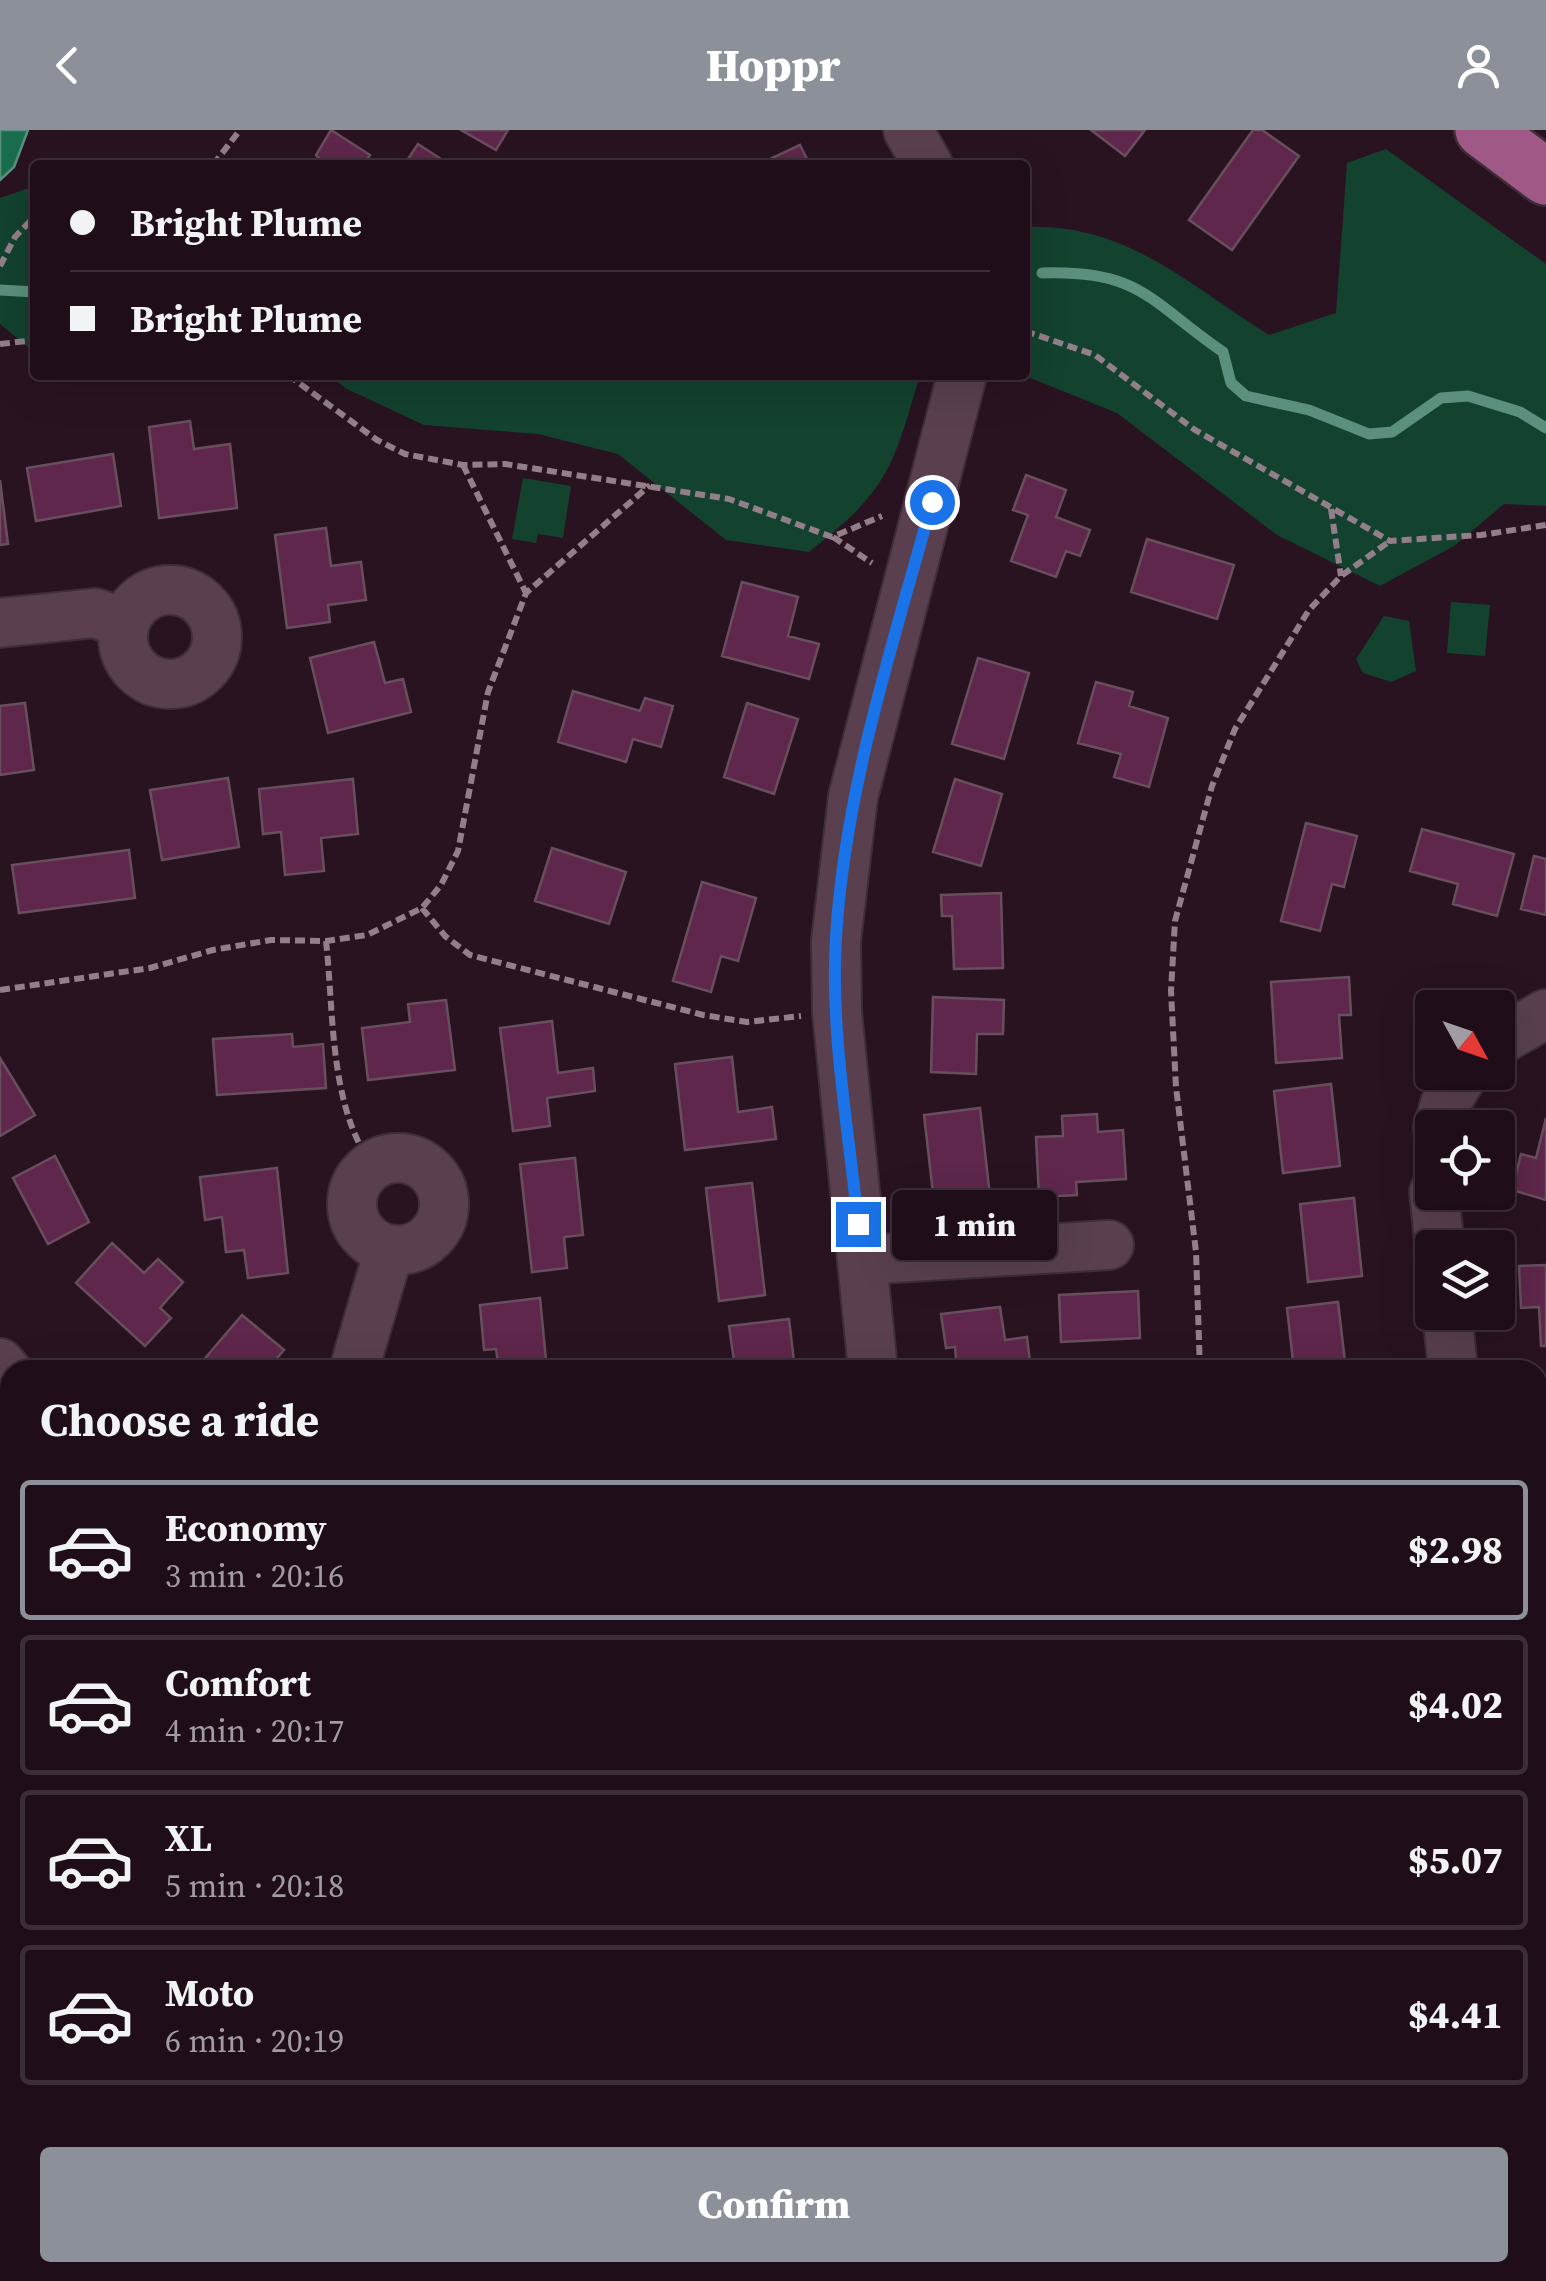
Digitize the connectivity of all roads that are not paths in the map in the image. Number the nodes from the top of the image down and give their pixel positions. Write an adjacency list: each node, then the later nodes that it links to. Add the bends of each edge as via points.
1 (908, 130): 3 (street)
2 (1483, 130): 4 (main road)
3 (925, 160)
4 (1546, 177)
5 (961, 380): 12 (street, via 852,796 836,941 837,1012)
6 (0, 624): 7 (street, via 95,613)
7 (125, 624)
8 (1546, 1014): 9 (street)
9 (1515, 1031)
10 (1109, 1244): 12 (street)
11 (388, 1250): 11 (street, via 405,1250 435,1232 443,1214 435,1176 399,1157 372,1165 358,1179 352,1215 370,1242); 14 (street)
12 (862, 1260): 15 (street)
13 (1449, 1330): 16 (street)
14 (357, 1360)
15 (872, 1360)
16 (1452, 1360)

